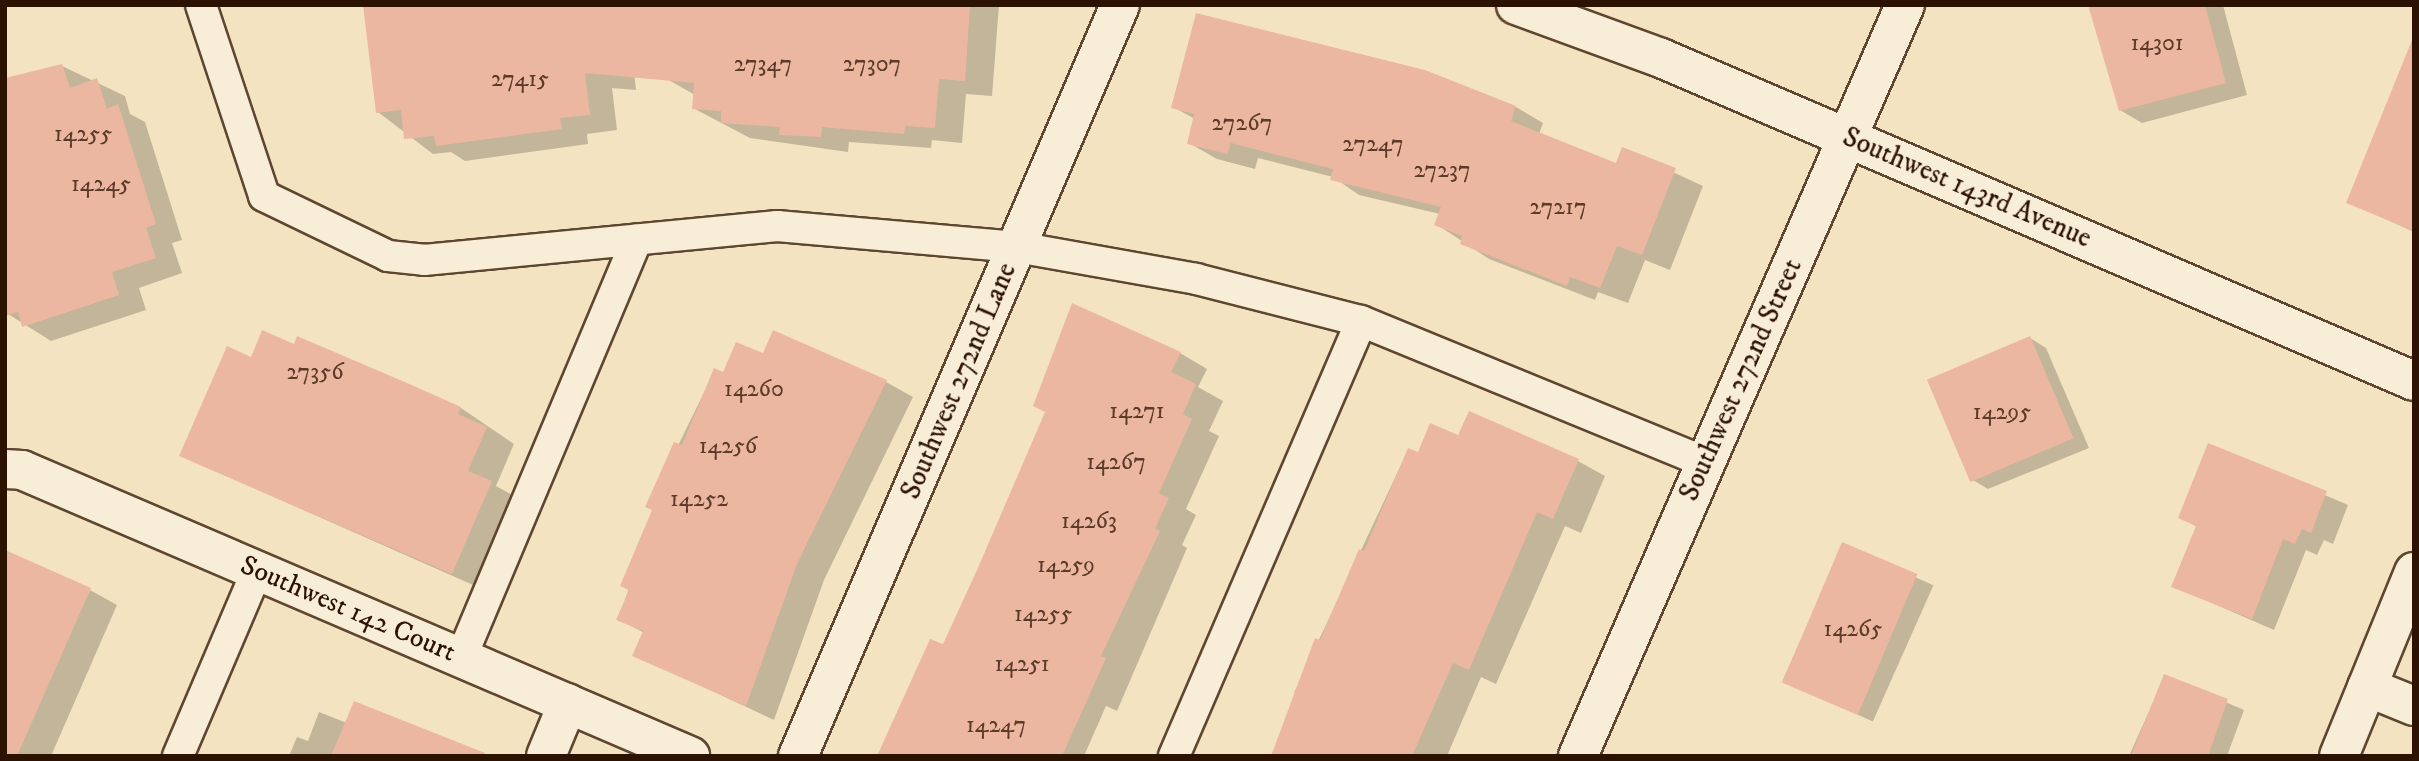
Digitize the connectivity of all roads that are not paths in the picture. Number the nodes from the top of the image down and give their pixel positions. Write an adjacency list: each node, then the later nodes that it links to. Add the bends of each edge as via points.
1 (201, 5): 6 (lane, via 264,196 388,256 424,260)
2 (1120, 5): 7 (street, Southwest 272nd Lane)
3 (1516, 5): 5 (street, Southwest 143rd Avenue)
4 (1905, 5): 5 (street, Southwest 272nd Street)
5 (1847, 136): 9 (street, Southwest 143rd Avenue); 10 (street, Southwest 272nd Street)
6 (636, 239): 7 (lane, via 777,226); 14 (lane)
7 (1017, 247): 8 (lane, via 1196,279); 21 (street, Southwest 272nd Lane)
8 (1361, 321): 10 (lane); 22 (lane)
9 (2414, 381)
10 (1705, 462): 23 (street, Southwest 272nd Street)
11 (5, 469): 12 (street, Southwest 142 Court, via 22,470)
12 (257, 570): 14 (street, Southwest 142 Court); 18 (lane)
13 (2414, 572): 15 (street)
14 (461, 658): 16 (street, Southwest 142 Court)
15 (2367, 687): 17 (street); 24 (street)
16 (568, 703): 19 (street); 20 (street, Southwest 142 Court)
17 (2414, 706)
18 (178, 756)
19 (546, 756)
20 (690, 756)
21 (798, 756)
22 (1174, 756)
23 (1578, 756)
24 (2339, 756)

